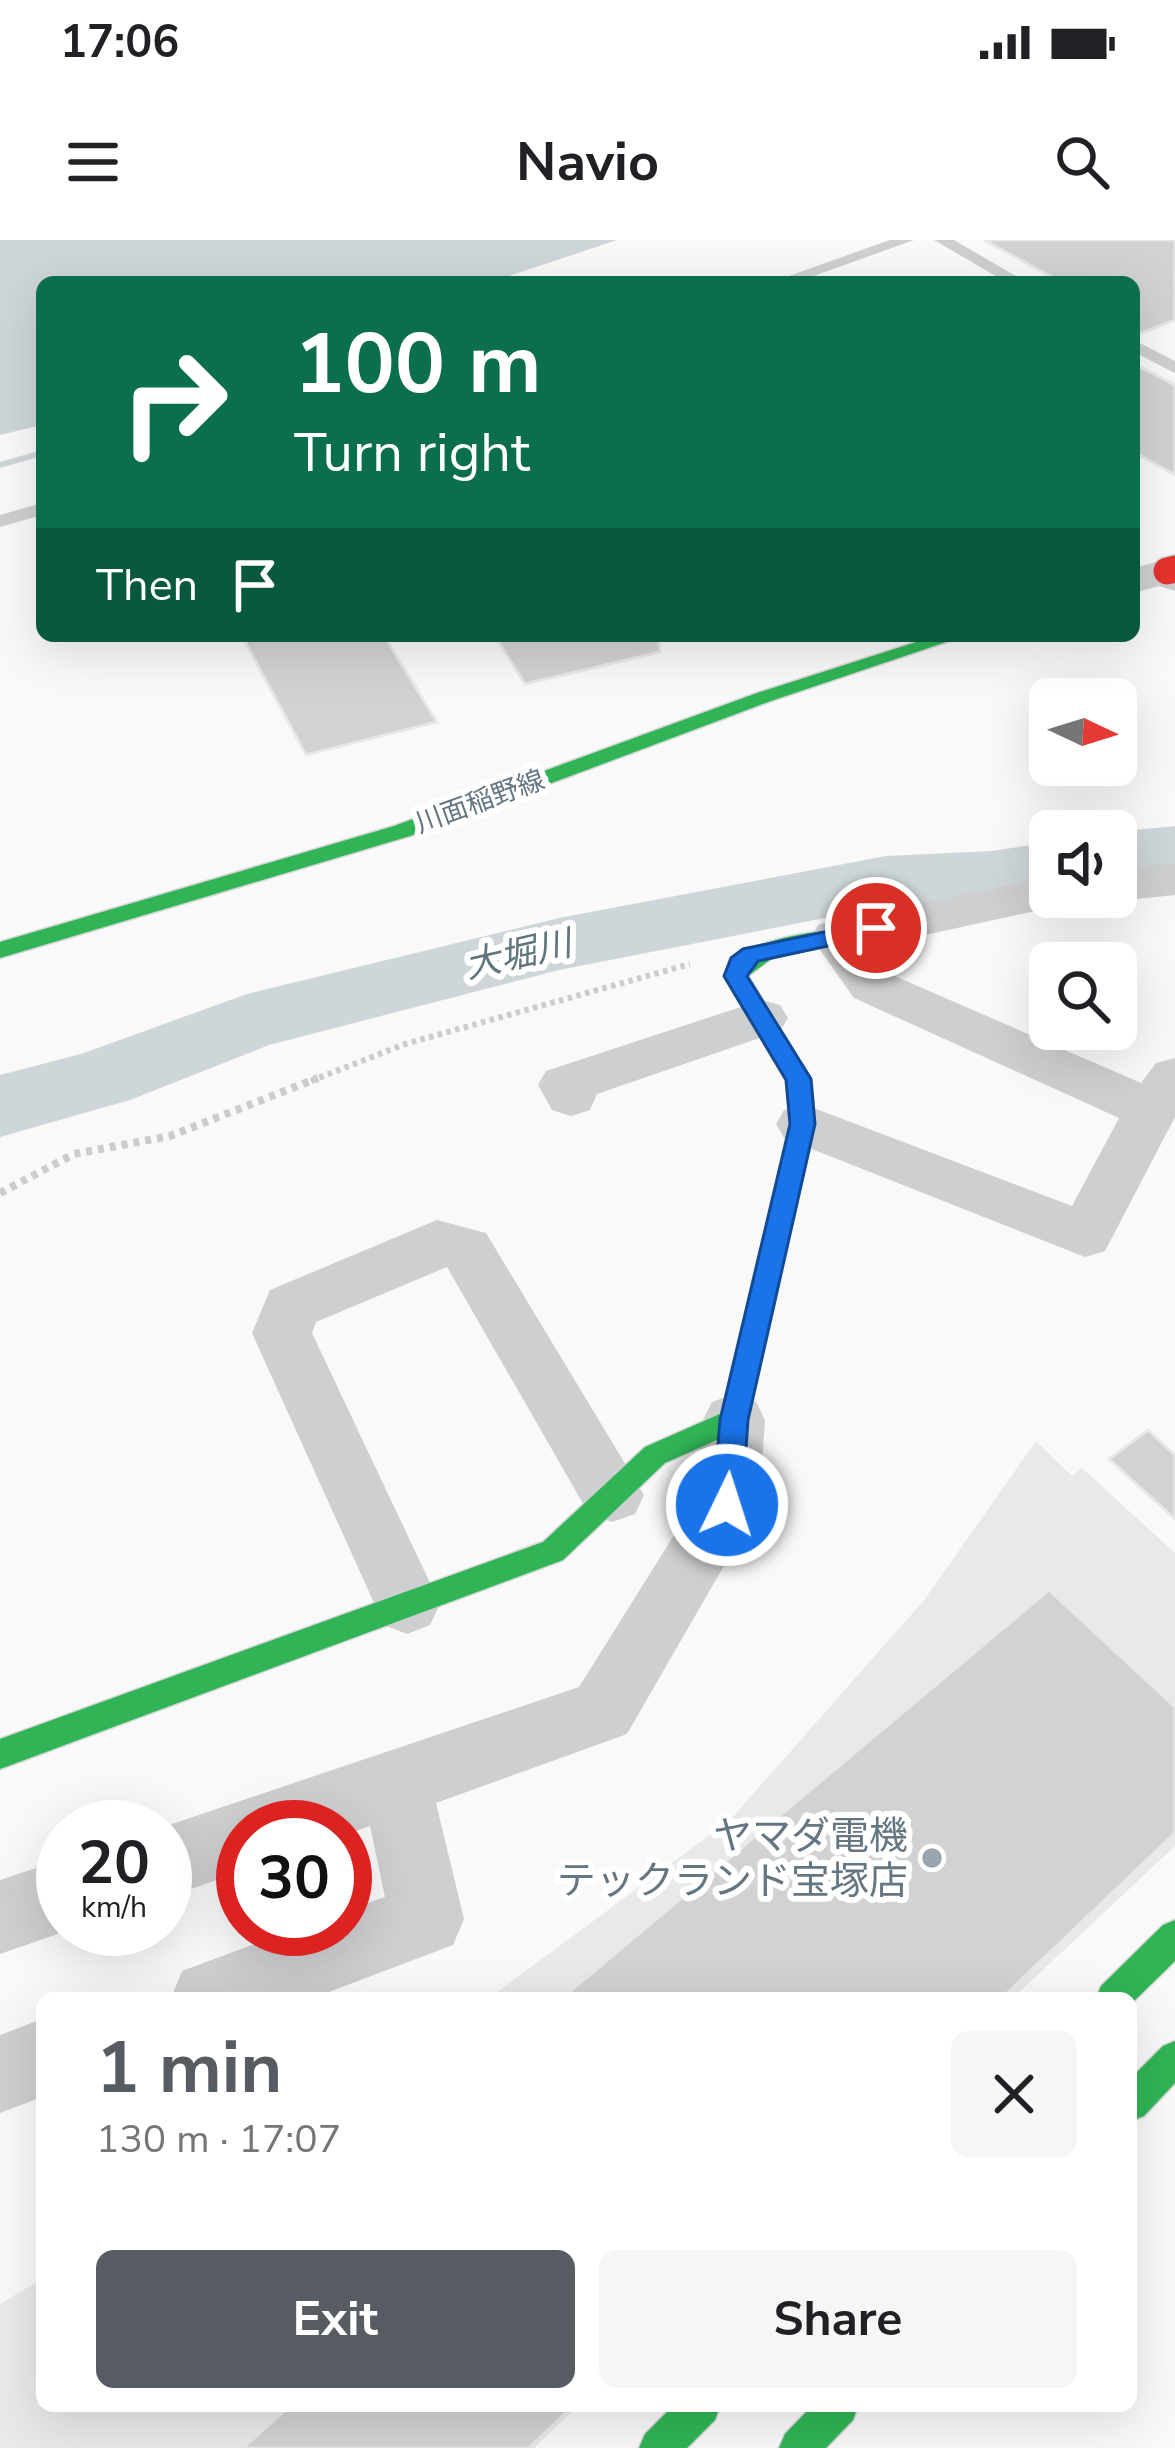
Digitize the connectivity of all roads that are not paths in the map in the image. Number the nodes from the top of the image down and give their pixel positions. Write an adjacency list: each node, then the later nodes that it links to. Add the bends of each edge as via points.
1 (906, 240): 3 (lane)
2 (942, 240): 4 (lane)
3 (798, 276)
4 (1007, 276)
5 (1140, 348): 6 (lane)
6 (1175, 368)
7 (36, 511): 8 (lane)
8 (0, 521)
9 (935, 642): 14 (street, 川面稲野線, via 402,831)
10 (1175, 879): 11 (street)
11 (1137, 884)
12 (1029, 897): 13 (street)
13 (836, 937): 15 (street, via 739,963 736,976); 17 (street, via 872,986)
14 (0, 950)
15 (762, 1018): 16 (street); 18 (street, via 799,1079)
16 (565, 1086)
17 (1163, 1093): 18 (street, via 1085,1235)
18 (802, 1124): 19 (street)
19 (734, 1420): 20 (street, via 656,1454); 23 (street, via 727,1505 603,1711)
20 (612, 1495): 21 (street, via 553,1551); 21 (street, via 466,1249 436,1242 291,1307 282,1333)
21 (407, 1604): 22 (street)
22 (0, 1754)
23 (396, 1784): 24 (street); 28 (street, via 427,1919)
24 (349, 1800)
25 (36, 1905): 26 (street)
26 (0, 1917)
27 (1175, 1937): 29 (street)
28 (225, 1992)
29 (1119, 1992)
30 (1175, 2058): 33 (street)
31 (36, 2060): 32 (street)
32 (0, 2074)
33 (1137, 2098)
34 (695, 2412): 36 (street)
35 (833, 2412): 37 (street)
36 (658, 2448)
37 (799, 2448)

